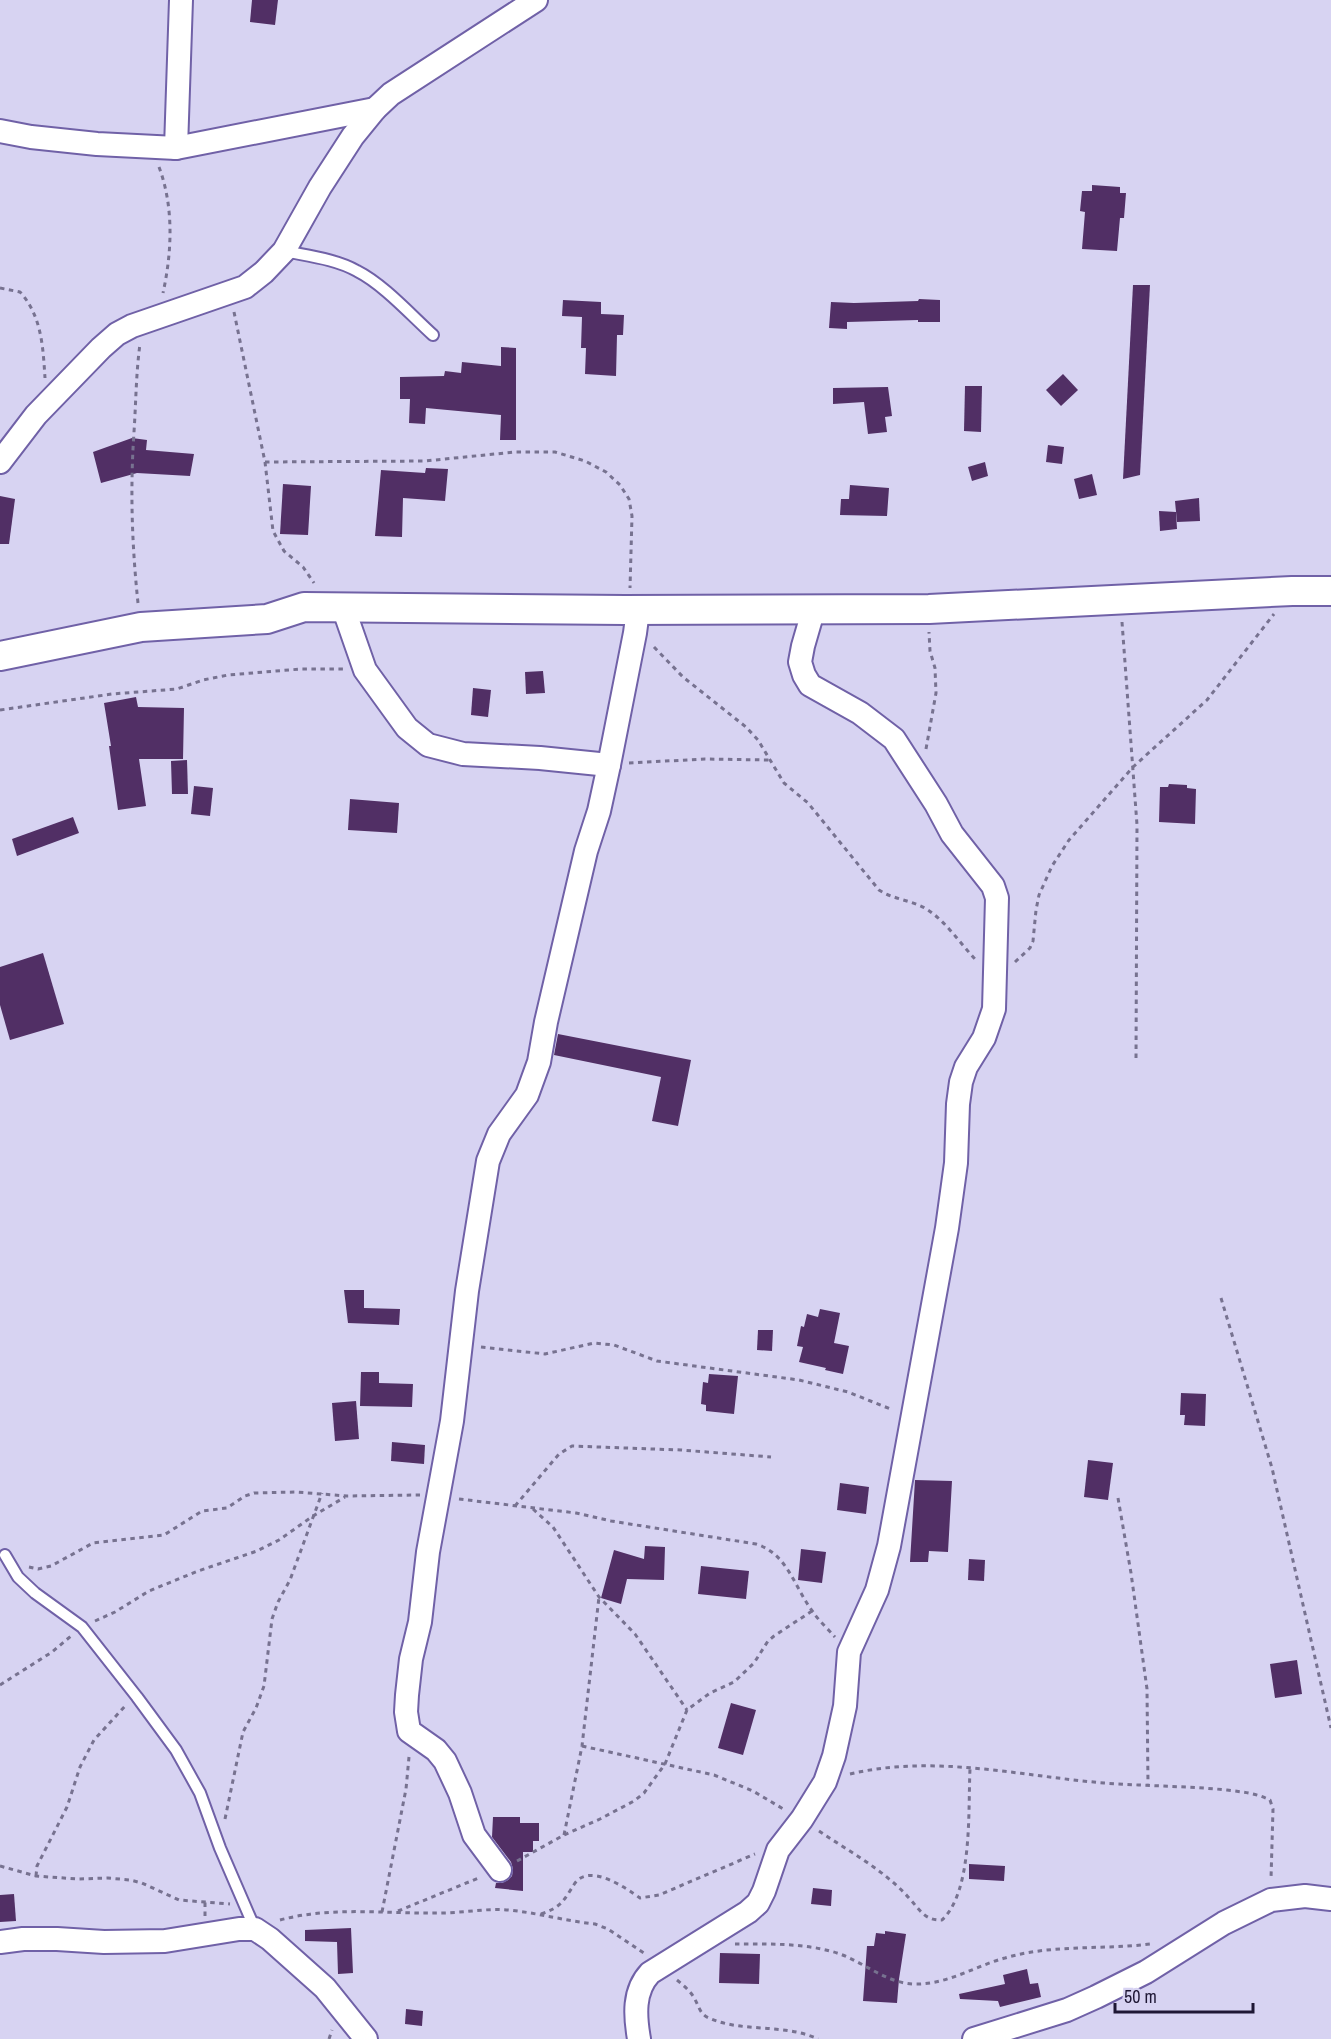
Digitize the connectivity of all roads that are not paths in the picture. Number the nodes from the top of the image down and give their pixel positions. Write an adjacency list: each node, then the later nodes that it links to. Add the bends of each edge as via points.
1 (181, 0): 5 (street)
2 (536, 0): 3 (street, via 391,94)
3 (375, 109): 5 (street); 6 (street, via 331,170)
4 (0, 131): 5 (street, via 53,140)
5 (176, 148)
6 (284, 251): 7 (lane, via 357,270); 8 (street, via 245,287 117,334 36,415)
7 (433, 335)
8 (0, 462)
9 (1331, 591): 11 (street, via 929,609)
10 (343, 607): 12 (street); 13 (street, via 304,608 267,619 141,627); 14 (street, via 365,670 407,728 428,745 463,754)
11 (814, 608): 12 (street); 21 (street, via 800,662 810,685 860,713 894,739 952,834 993,886 997,898 994,1009 961,1082 949,1217 885,1567 849,1652 845,1706 834,1756 825,1782 778,1850 758,1903 642,1981 636,2011)
12 (633, 618): 14 (street)
13 (0, 656)
14 (609, 765): 16 (street, via 539,1062 526,1095 499,1134 488,1161 452,1421 406,1695 409,1731 445,1761 474,1835)
15 (5, 1555): 18 (lane, via 18,1577 82,1627 176,1750 200,1793)
16 (500, 1870)
17 (1331, 1899): 22 (street, via 1305,1896 1271,1900 1096,1997)
18 (255, 1929): 19 (street, via 165,1941); 20 (street, via 325,1988)
19 (0, 1942)
20 (366, 2039)
21 (639, 2039)
22 (974, 2039)

